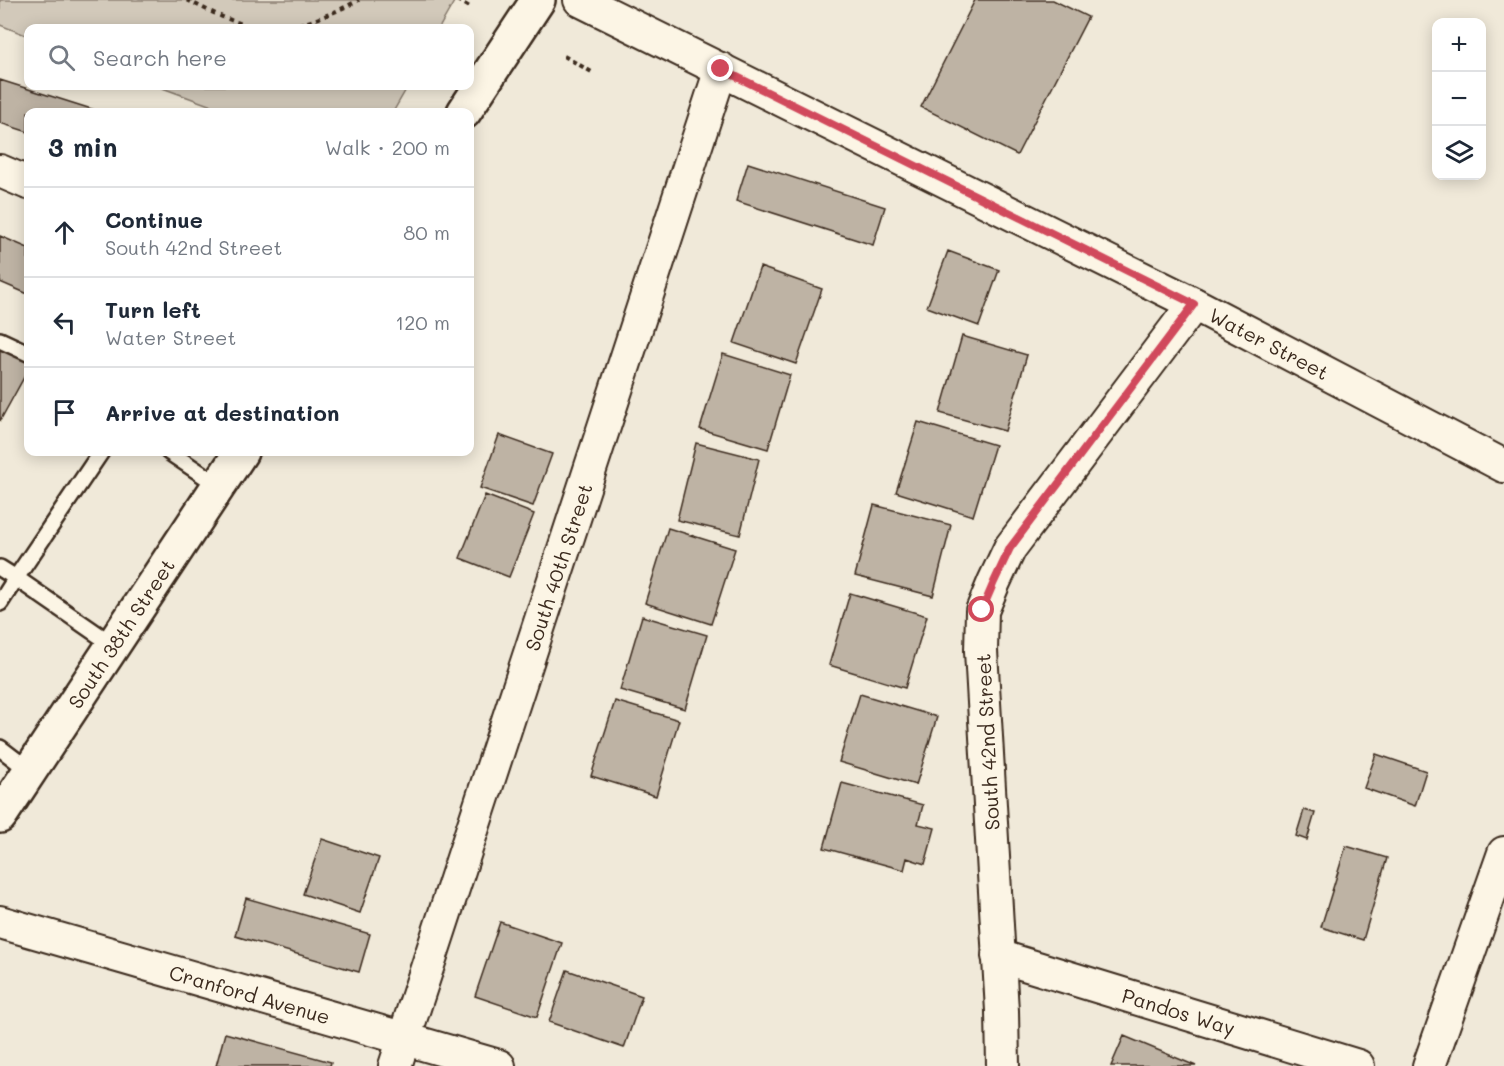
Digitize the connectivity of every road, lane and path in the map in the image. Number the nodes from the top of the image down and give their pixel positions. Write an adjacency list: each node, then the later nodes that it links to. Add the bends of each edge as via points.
1 (187, 0): 7 (path)
2 (359, 0): 8 (path)
3 (457, 0): 6 (path)
4 (538, 0): 12 (main road)
5 (580, 0): 10 (street, Water Street)
6 (470, 7)
7 (240, 24)
8 (305, 24)
9 (564, 56): 11 (path)
10 (721, 69): 15 (street, Water Street); 33 (street, South 40th Street)
11 (595, 74)
12 (467, 108)
13 (0, 171): 14 (street)
14 (24, 181)
15 (1194, 304): 21 (street, Water Street); 32 (street, South 42nd Street, via 1010,548 982,610)
16 (0, 340): 17 (lane)
17 (24, 351)
18 (98, 456): 24 (lane)
19 (175, 456): 22 (lane)
20 (238, 456): 22 (main road, South 38th Street)
21 (1504, 466)
22 (219, 485): 26 (main road, South 38th Street)
23 (0, 568): 24 (lane)
24 (16, 578): 25 (lane); 26 (lane)
25 (0, 603)
26 (112, 645): 28 (main road, South 38th Street)
27 (0, 748): 28 (lane)
28 (30, 771): 29 (main road, South 38th Street)
29 (0, 816)
30 (1504, 853): 37 (street)
31 (0, 922): 33 (street, Cranford Avenue)
32 (998, 957): 35 (street, South 42nd Street); 36 (street, Pandos Way)
33 (400, 1052): 34 (street, Cranford Avenue)
34 (499, 1066)
35 (1003, 1066)
36 (1358, 1066)
37 (1429, 1066)

